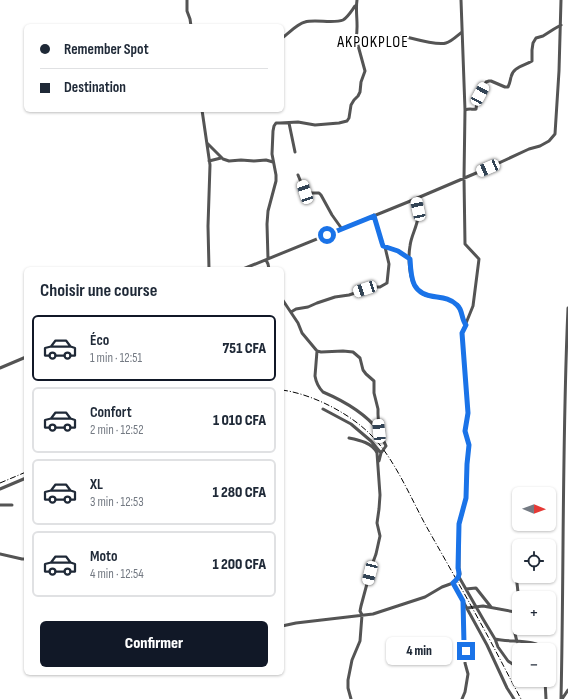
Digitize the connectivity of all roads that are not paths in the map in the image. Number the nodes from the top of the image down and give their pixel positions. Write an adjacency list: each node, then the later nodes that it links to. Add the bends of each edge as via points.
1 (187, 0): 6 (street)
2 (357, 0): 5 (street)
3 (462, 0): 8 (street)
4 (562, 0): 7 (street)
5 (356, 4): 10 (street, via 344,20 306,22); 13 (street, via 356,38 365,71 360,92 351,105 350,118 339,123 315,125)
6 (191, 24)
7 (561, 25): 11 (street, via 536,38 533,43 532,61 517,68 508,87 491,81 486,82 476,109); 22 (street, via 555,134 540,146)
8 (462, 32): 9 (street, via 448,43 439,44); 11 (street)
9 (402, 36)
10 (284, 37)
11 (465, 110): 22 (street)
12 (202, 112): 14 (street)
13 (289, 123): 15 (street); 16 (street, via 276,123 274,126)
14 (206, 142): 17 (street); 19 (street)
15 (295, 152)
16 (272, 154): 18 (street); 20 (street)
17 (221, 158): 18 (street, via 229,162); 19 (street)
18 (266, 160): 20 (street)
19 (209, 161): 29 (street)
20 (273, 162): 27 (street, via 276,181 268,211)
21 (298, 175): 25 (street, via 305,192 319,193)
22 (464, 178): 23 (street); 35 (street, via 464,244 480,259 473,306)
23 (416, 198): 24 (street); 28 (street, via 418,215 410,247)
24 (374, 216): 25 (street); 26 (street)
25 (342, 229): 27 (street)
26 (385, 247): 28 (street, via 392,248); 34 (street, via 389,264 387,283)
27 (267, 259): 30 (street); 31 (street)
28 (410, 259): 35 (street, via 410,275 415,288 426,296 452,301 461,310)
29 (209, 267)
30 (248, 267)
31 (269, 267)
32 (284, 302): 34 (street)
33 (568, 308): 71 (street, via 562,526)
34 (291, 312): 36 (street, via 302,333)
35 (466, 325): 50 (street, via 462,333 468,413 465,431 469,445 466,498 459,524)
36 (317, 351): 40 (street, via 315,376 323,392 354,408 369,419); 40 (street, via 353,352 360,358 363,370 374,381)
37 (24, 358): 38 (street)
38 (0, 368)
39 (323, 409): 42 (street, via 351,424)
40 (379, 431): 42 (street, via 386,446)
41 (349, 438): 43 (street, via 360,440 375,449)
42 (381, 453): 43 (street)
43 (378, 463): 58 (street, via 380,502 376,523 380,536 361,606)
44 (24, 479): 45 (street)
45 (0, 489)
46 (0, 505): 47 (street)
47 (12, 505)
48 (0, 554): 49 (street)
49 (24, 559)
50 (459, 577): 51 (street); 52 (street)
51 (453, 583): 53 (street); 58 (street, via 425,597 373,614)
52 (466, 589): 54 (street); 55 (street, via 476,588)
53 (463, 601): 56 (street); 68 (street, via 468,674)
54 (476, 606): 55 (street); 56 (street); 61 (street)
55 (492, 607): 57 (street)
56 (467, 608): 69 (street)
57 (512, 611)
58 (362, 615): 59 (street); 67 (street, via 360,641 352,660 348,680)
59 (284, 626)
60 (515, 635): 62 (street)
61 (495, 639): 62 (street); 64 (street, via 503,655)
62 (517, 642): 63 (street)
63 (531, 643)
64 (512, 664)
65 (545, 687): 70 (street)
66 (568, 690): 71 (street)
67 (351, 699)
68 (462, 699)
69 (514, 699)
70 (546, 699)
71 (561, 699)

